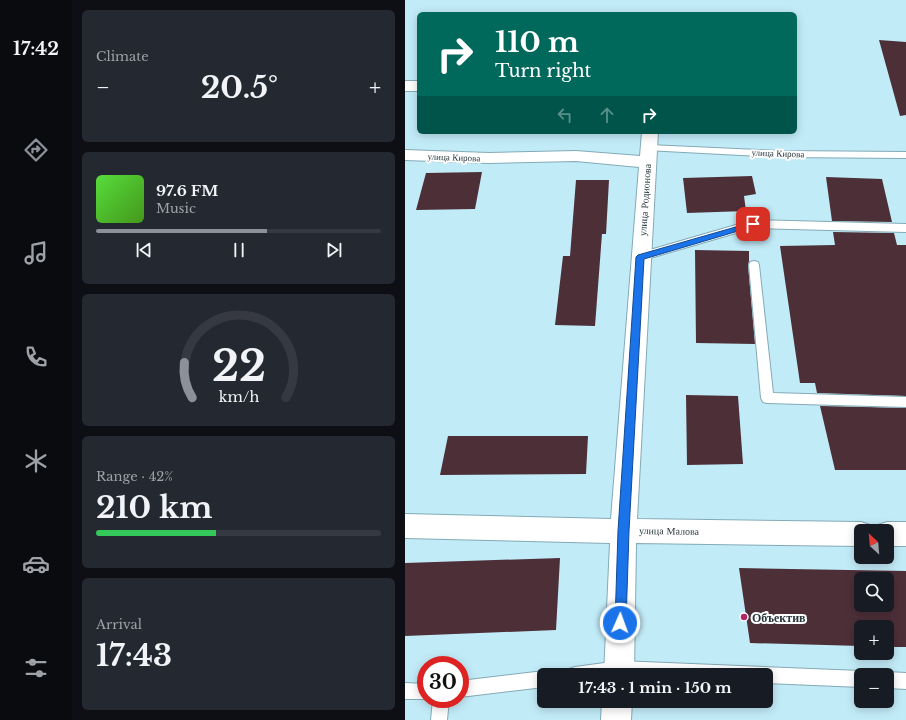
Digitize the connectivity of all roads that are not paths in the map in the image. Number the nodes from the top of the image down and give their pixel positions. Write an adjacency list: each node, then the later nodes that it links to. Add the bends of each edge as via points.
1 (405, 86): 2 (street)
2 (417, 86)
3 (649, 147): 4 (street, улица Кирова, via 575,156 489,158); 5 (lane, улица Кирова, via 780,154); 7 (street, улица Родионова)
4 (405, 155)
5 (906, 155)
6 (906, 228): 7 (lane, via 753,224)
7 (641, 257): 11 (street, улица Родионова)
8 (754, 265): 9 (lane, via 767,398)
9 (906, 402)
10 (405, 526): 11 (street, улица Малова)
11 (623, 531): 12 (street, улица Малова); 15 (street, улица Родионова)
12 (854, 534)
13 (894, 534): 14 (street)
14 (906, 534)
15 (619, 668)
16 (773, 675): 17 (lane)
17 (854, 679)
18 (537, 680): 21 (lane)
19 (894, 680): 20 (lane)
20 (906, 681)
21 (469, 688)
22 (405, 691): 23 (lane)
23 (417, 692)
24 (440, 708): 26 (lane)
25 (617, 708): 27 (street)
26 (439, 720)
27 (616, 720)

